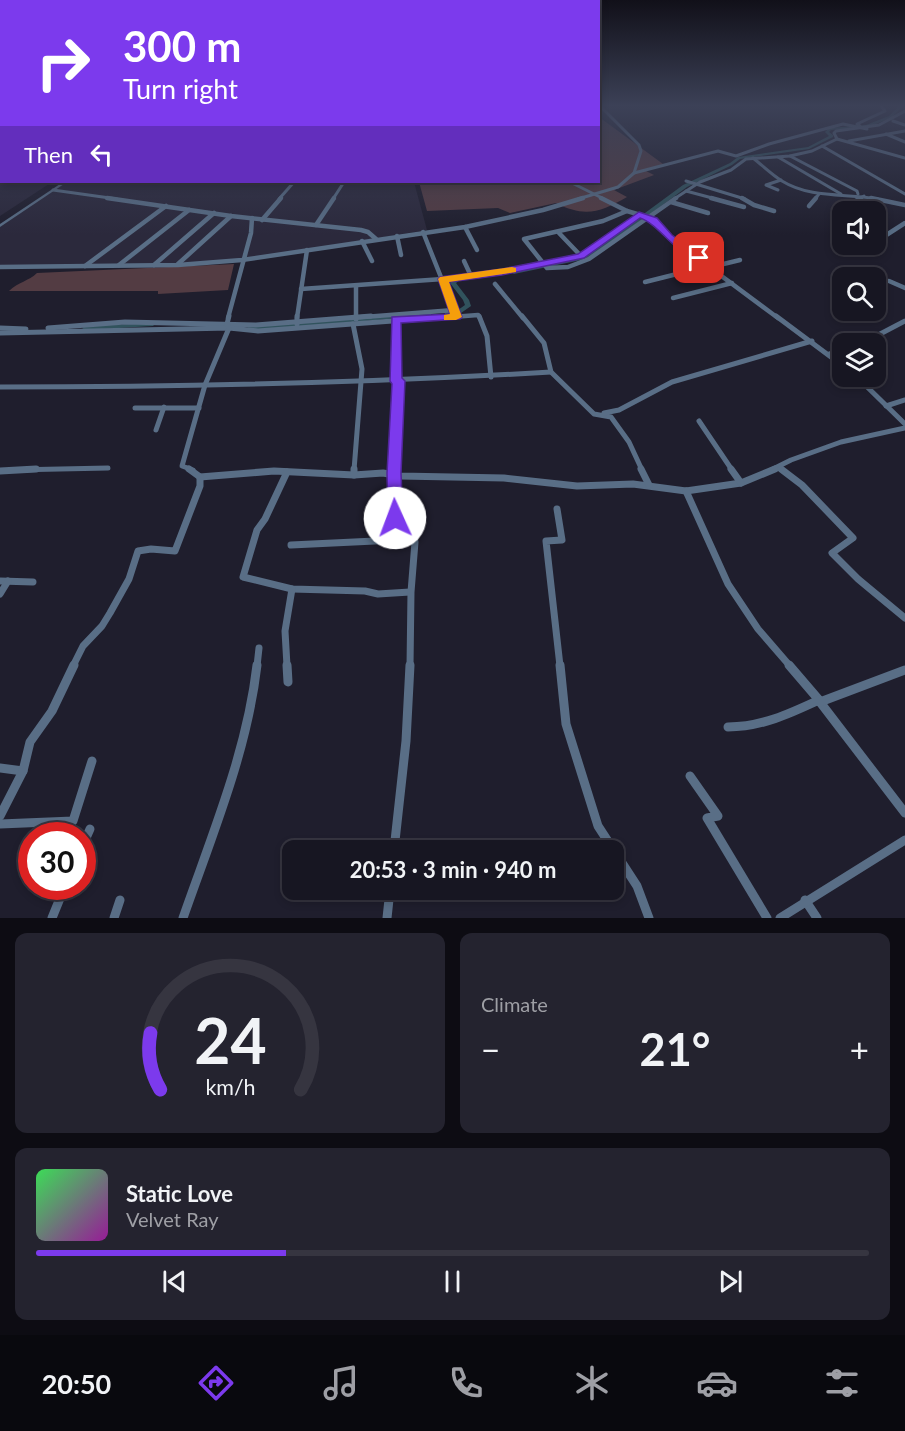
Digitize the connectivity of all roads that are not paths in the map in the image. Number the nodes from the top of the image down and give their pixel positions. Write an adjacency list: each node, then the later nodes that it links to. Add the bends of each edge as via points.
1 (640, 149): 12 (street)
2 (760, 149): 6 (street)
3 (816, 149): 7 (street)
4 (827, 149): 25 (street)
5 (874, 149): 10 (street)
6 (736, 156): 11 (street); 12 (street, via 718,151)
7 (790, 156): 8 (street); 27 (street)
8 (778, 157): 9 (street); 26 (street)
9 (753, 158): 11 (street); 13 (street)
10 (905, 158)
11 (746, 159): 19 (street, via 739,167)
12 (634, 173): 23 (street, via 618,187)
13 (781, 180): 21 (street, via 766,185); 24 (street)
14 (686, 181): 19 (street)
15 (64, 183): 20 (street)
16 (293, 183): 44 (street)
17 (343, 183): 47 (street)
18 (572, 183): 23 (street)
19 (694, 183): 22 (street); 37 (street)
20 (53, 190): 32 (street); 46 (street)
21 (778, 190)
22 (686, 191): 30 (street); 34 (street)
23 (594, 193): 36 (street); 48 (street, via 543,210)
24 (819, 194): 26 (street); 33 (street)
25 (905, 194)
26 (841, 195): 27 (street)
27 (858, 195): 28 (street)
28 (864, 196): 29 (street); 31 (street)
29 (855, 201)
30 (671, 202): 39 (street); 42 (street)
31 (905, 205)
32 (166, 206): 35 (street); 66 (street)
33 (809, 206)
34 (744, 207)
35 (189, 210): 38 (street); 67 (street)
36 (627, 211): 40 (street); 50 (street)
37 (774, 211)
38 (214, 213): 41 (street); 64 (street)
39 (708, 213)
40 (639, 215): 42 (street); 58 (street)
41 (231, 216): 43 (street); 65 (street)
42 (647, 217): 63 (street, via 589,259 568,267 547,268); 69 (street)
43 (252, 218): 44 (street); 59 (street)
44 (262, 220): 47 (street)
45 (905, 223): 51 (street)
46 (0, 224)
47 (316, 225): 53 (street, via 361,230)
48 (465, 227): 49 (street); 56 (street)
49 (423, 232): 52 (street); 71 (street)
50 (559, 233): 58 (street); 63 (street, via 524,239)
51 (886, 235)
52 (397, 236): 53 (street); 57 (street)
53 (376, 239): 54 (street)
54 (362, 241): 55 (street); 61 (street)
55 (307, 250): 59 (street); 78 (street)
56 (477, 250)
57 (401, 255)
58 (581, 256): 63 (street)
59 (242, 260): 65 (street); 87 (street)
60 (740, 260): 69 (street)
61 (372, 261)
62 (464, 261): 70 (street)
63 (542, 264): 70 (street)
64 (154, 265): 65 (street); 67 (street)
65 (178, 265)
66 (85, 266): 67 (street); 68 (street)
67 (119, 266)
68 (0, 267)
69 (710, 267): 73 (street); 74 (street)
70 (471, 276): 71 (street)
71 (443, 279): 76 (street); 80 (street)
72 (889, 281): 77 (street)
73 (645, 282)
74 (732, 283): 79 (street); 93 (street)
75 (495, 284): 97 (street, via 544,343)
76 (356, 287): 78 (street); 84 (street)
77 (905, 288)
78 (301, 289): 83 (street)
79 (673, 298)
80 (454, 310): 81 (street); 84 (street)
81 (456, 317): 82 (street); 98 (street, via 481,318)
82 (396, 320): 84 (street); 99 (street)
83 (296, 321): 84 (street); 87 (street); 90 (street)
84 (355, 321): 90 (street); 100 (street)
85 (905, 321): 86 (street)
86 (899, 324): 88 (street); 92 (street)
87 (228, 326): 89 (street, via 125,322 22,330); 90 (street, via 258,331); 91 (street); 101 (street)
88 (905, 327)
89 (0, 328)
90 (298, 328)
91 (0, 333)
92 (882, 333)
93 (812, 341): 95 (street); 109 (street, via 672,382 619,410)
94 (832, 353): 95 (street)
95 (829, 354): 96 (street)
96 (832, 357)
97 (551, 372): 98 (street); 109 (street, via 594,414)
98 (491, 377): 99 (street)
99 (397, 381): 100 (street); 117 (street)
100 (362, 382): 101 (street); 118 (street)
101 (205, 385): 102 (street); 108 (street)
102 (0, 387)
103 (867, 387): 105 (street)
104 (905, 400): 105 (street)
105 (886, 406): 111 (street)
106 (164, 407): 107 (street); 108 (street); 112 (street)
107 (135, 408)
108 (199, 408): 119 (street, via 182,466)
109 (601, 414): 121 (street, via 610,417 629,442)
110 (699, 421): 120 (street)
111 (905, 426): 113 (street, via 841,442)
112 (156, 430)
113 (779, 467): 120 (street); 131 (street, via 853,538 832,553)
114 (108, 468): 115 (street)
115 (0, 471)
116 (288, 472): 118 (street); 119 (street); 128 (street, via 257,530 243,577)
117 (394, 473): 118 (street); 121 (street, via 577,486); 124 (street)
118 (354, 475)
119 (200, 477): 139 (street, via 175,551 138,551 129,579 110,614 83,646 52,711 30,742)
120 (741, 483): 122 (street)
121 (650, 485): 122 (street)
122 (686, 491): 135 (street, via 728,584 758,629)
123 (557, 509): 154 (street, via 562,540 546,541 566,724 598,826 637,886)
124 (396, 540): 125 (street); 129 (street, via 415,542)
125 (291, 546)
126 (4, 581): 127 (street); 130 (street)
127 (33, 582)
128 (292, 589): 129 (street); 134 (street, via 285,631)
129 (410, 592): 144 (street, via 410,677)
130 (0, 594)
131 (905, 618)
132 (259, 648): 152 (street, via 253,702 236,769)
133 (905, 670): 135 (street)
134 (288, 682)
135 (819, 701): 136 (street, via 745,728); 141 (street)
136 (728, 727)
137 (92, 761): 143 (street, via 73,821)
138 (0, 768): 139 (street)
139 (22, 771): 142 (street)
140 (690, 776): 155 (street, via 718,816 707,818)
141 (905, 813)
142 (0, 816)
143 (0, 824)
144 (395, 840)
145 (905, 840): 149 (street)
146 (59, 900): 150 (street)
147 (120, 900): 151 (street)
148 (389, 900): 153 (street)
149 (805, 900): 156 (street); 157 (street)
150 (52, 918)
151 (114, 918)
152 (183, 918)
153 (387, 918)
154 (649, 918)
155 (767, 918)
156 (780, 918)
157 (817, 918)

